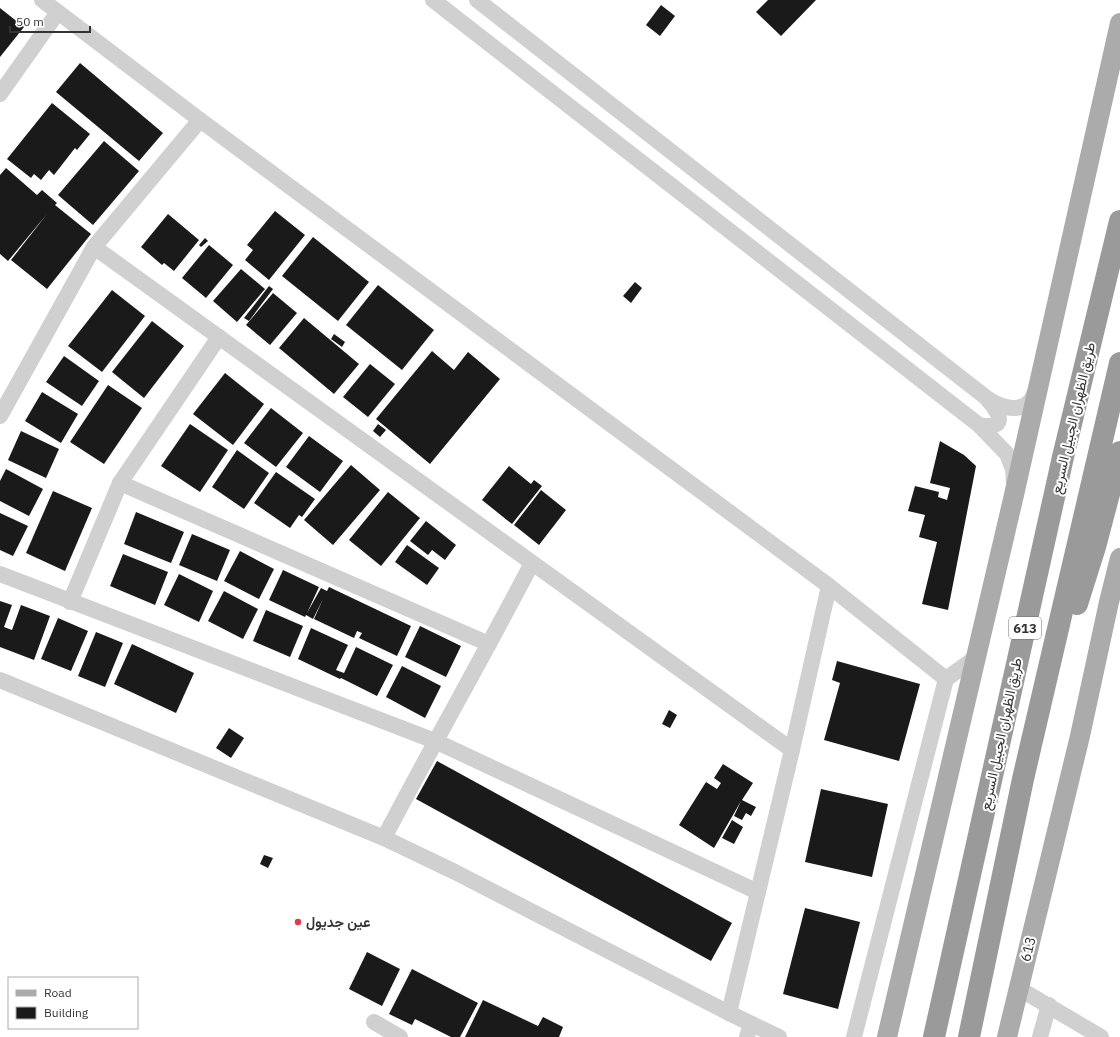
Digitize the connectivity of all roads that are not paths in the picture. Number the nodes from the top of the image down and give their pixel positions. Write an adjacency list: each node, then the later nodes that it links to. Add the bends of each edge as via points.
1 (42, 0): 4 (street)
2 (433, 0): 15 (street)
3 (477, 0): 13 (street)
4 (58, 12): 6 (street); 7 (street)
5 (1120, 23): 12 (main road)
6 (0, 94)
7 (200, 120): 9 (street); 22 (street)
8 (1120, 221): 43 (highway, طريق الظهران الجبيل السريع / 613, via 1063,457)
9 (94, 247): 10 (street); 14 (street)
10 (219, 337): 17 (street); 20 (street)
11 (1120, 364): 31 (highway, 613)
12 (1039, 385): 13 (street, via 1031,399 1017,408 998,406); 18 (main road)
13 (988, 399): 15 (street, via 996,409 999,420 990,426)
14 (0, 416)
15 (979, 425): 18 (street, via 1007,454 1013,469)
16 (1120, 452): 31 (highway, via 1095,547)
17 (120, 483): 24 (street); 25 (street)
18 (1014, 495): 26 (main road)
19 (1120, 558): 23 (main road, 613)
20 (532, 563): 25 (street); 30 (street)
21 (0, 574): 24 (street)
22 (829, 586): 27 (street); 30 (street)
23 (1114, 595): 34 (main road, 613)
24 (70, 602): 29 (street)
25 (489, 644): 29 (street)
26 (975, 658): 27 (street); 42 (main road)
27 (946, 679): 41 (street)
28 (0, 680): 32 (street)
29 (435, 740): 32 (street); 33 (street)
30 (792, 750): 33 (street)
31 (1023, 778): 44 (highway, 613)
32 (384, 838): 36 (street)
33 (758, 892): 36 (street)
34 (1018, 988): 35 (street); 45 (main road, 613)
35 (1049, 1005): 46 (street); 47 (street)
36 (729, 1013): 38 (street)
37 (374, 1022): 39 (street)
38 (749, 1030): 40 (street)
39 (400, 1037)
40 (779, 1037)
41 (854, 1037)
42 (887, 1037)
43 (934, 1037)
44 (969, 1037)
45 (1007, 1037)
46 (1040, 1037)
47 (1101, 1037)

